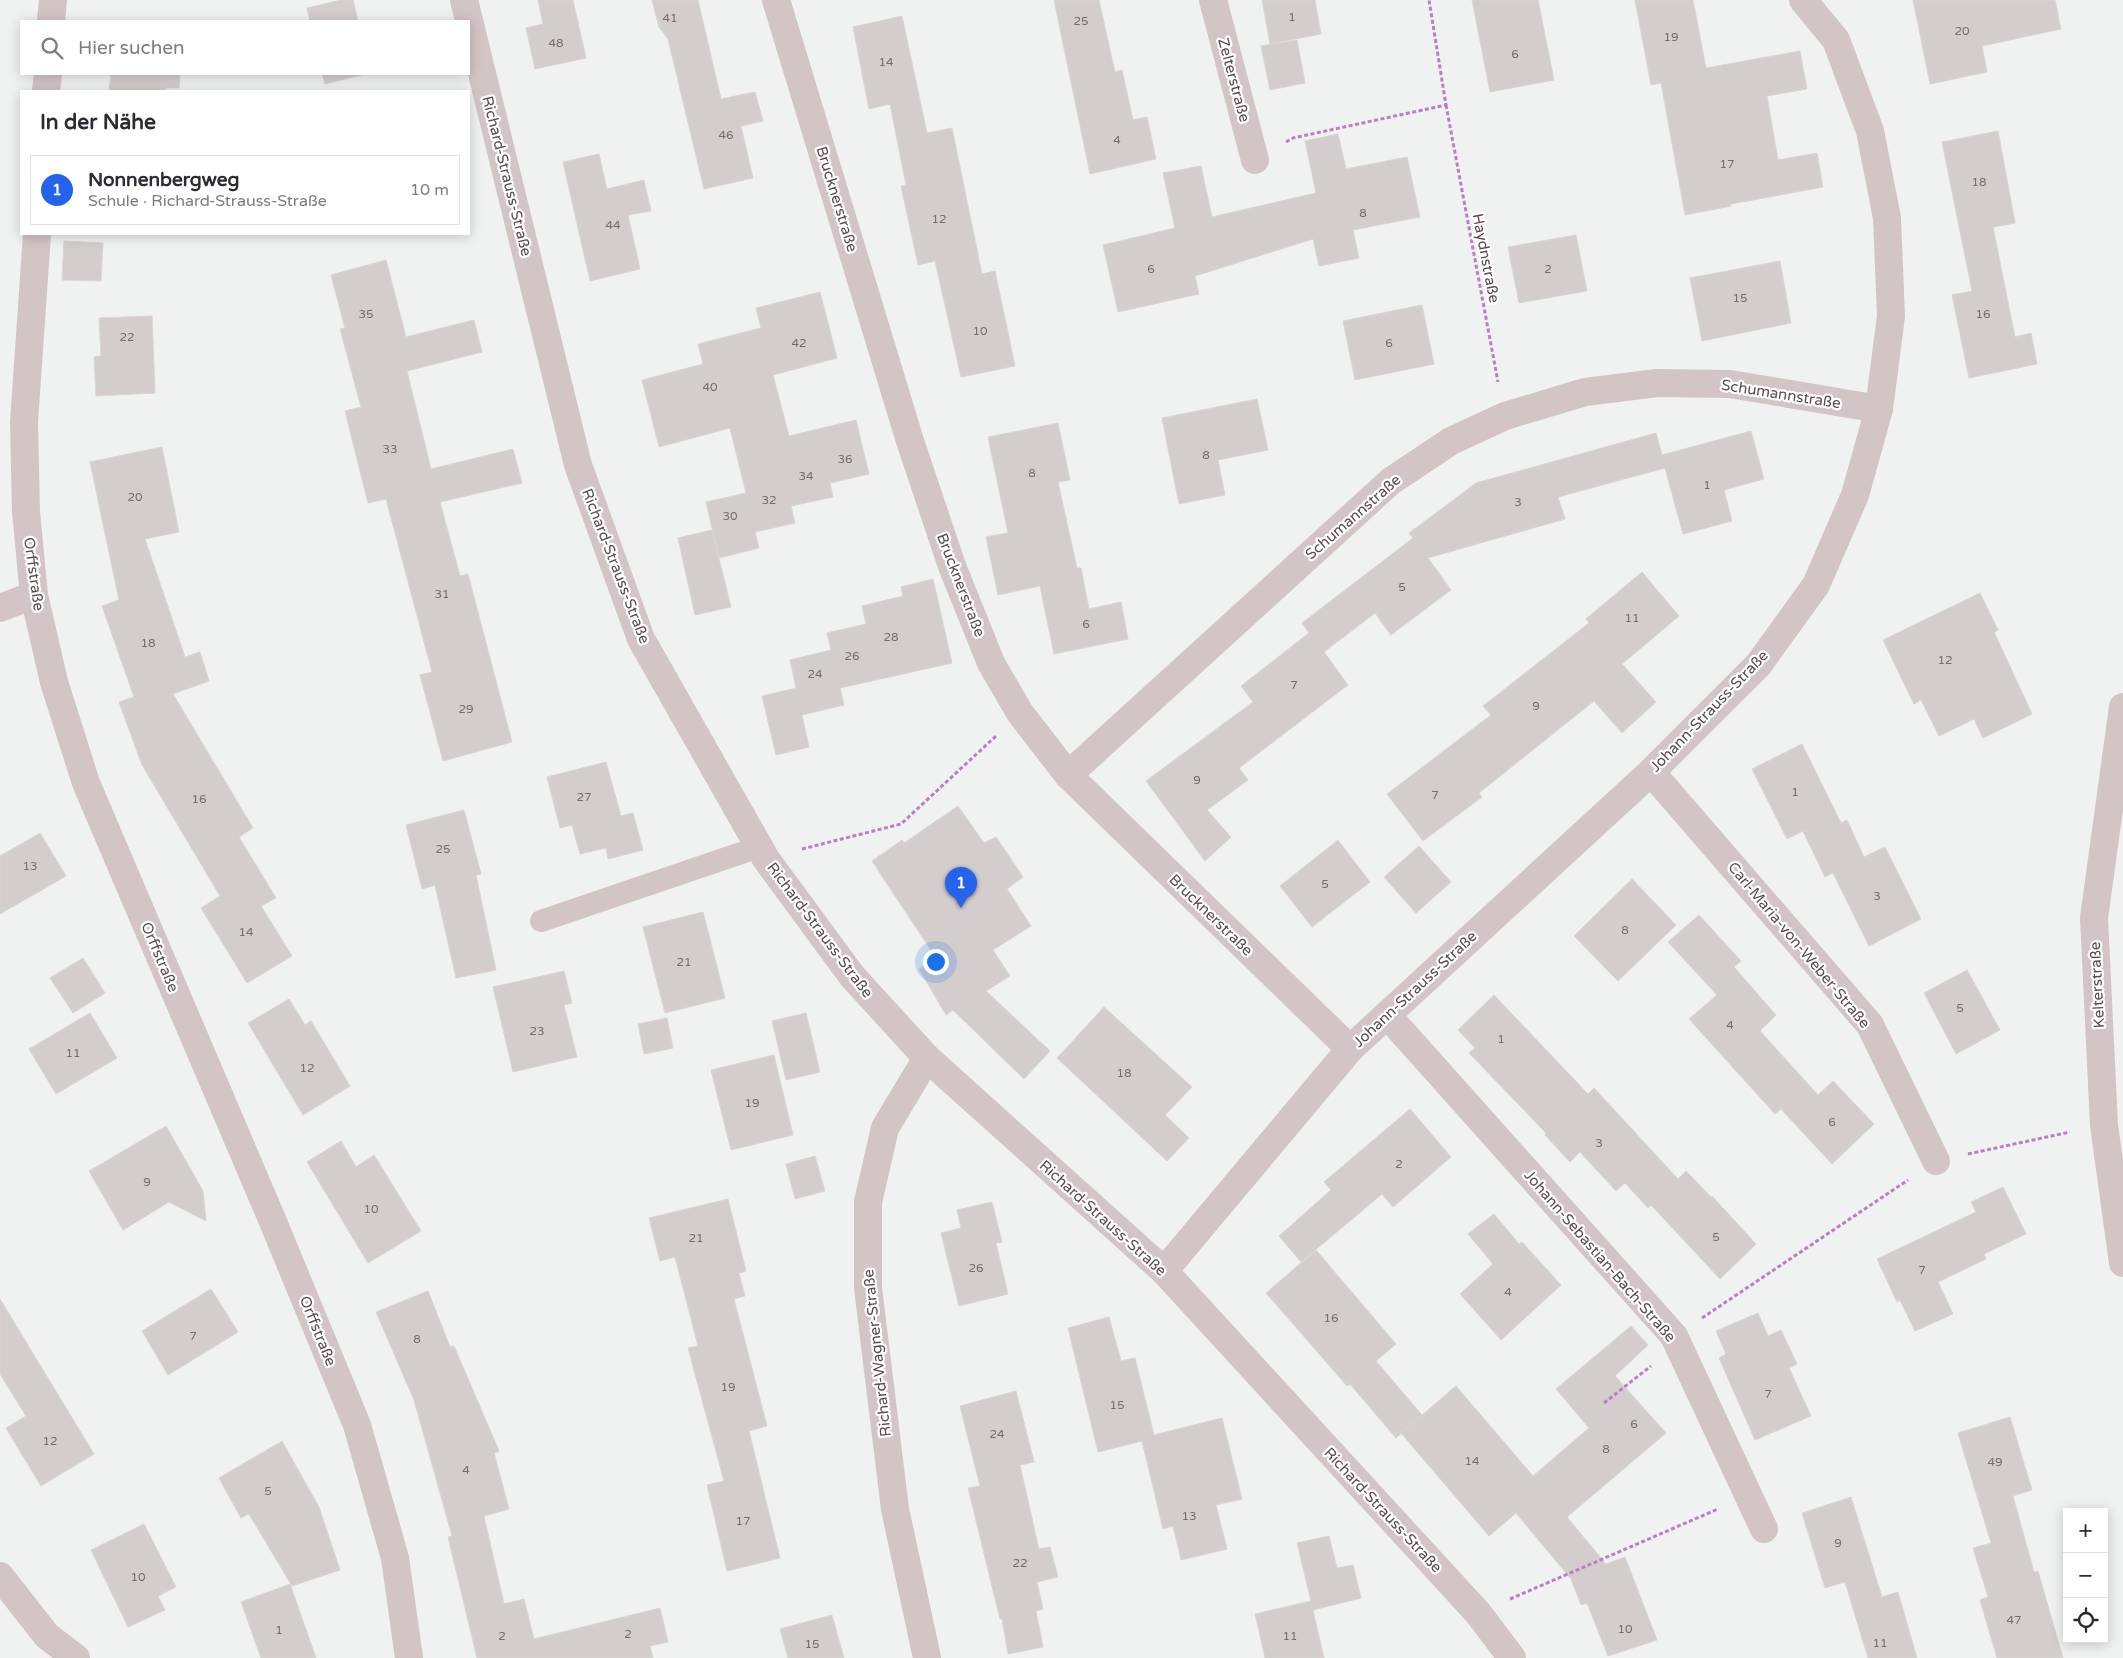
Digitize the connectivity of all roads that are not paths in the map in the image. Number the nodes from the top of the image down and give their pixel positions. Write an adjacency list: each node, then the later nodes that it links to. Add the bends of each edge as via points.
1 (52, 0): 6 (street)
2 (464, 0): 7 (street, Richard-Strauss-Straße)
3 (776, 0): 18 (street, Brucknerstraße, via 910,441 952,566 991,663 1020,713)
4 (1213, 0): 11 (street, Zelterstraße)
5 (1803, 0): 13 (street, Johann-Strauss-Straße, via 1836,40 1870,130 1887,218 1891,316)
6 (51, 20)
7 (469, 20)
8 (470, 24): 19 (street, Richard-Strauss-Straße, via 578,465 641,640)
9 (48, 75): 10 (street)
10 (46, 90)
11 (1256, 160)
12 (37, 235): 14 (street, Orffstraße, via 24,422 26,512)
13 (1879, 409): 17 (street, Johann-Strauss-Straße, via 1855,495 1816,585 1759,664); 18 (street, Schumannstraße, via 1730,384 1656,382 1586,392 1505,416 1451,441 1391,481)
14 (34, 595): 15 (street); 30 (street, Orffstraße, via 54,682 86,783 357,1425 395,1558)
15 (0, 608)
16 (2123, 707): 25 (street, Kelterstraße, via 2094,918 2104,1125)
17 (1651, 772): 21 (street, Johann-Strauss-Straße); 24 (street, Carl-Maria-von-Weber-Straße, via 1870,1025)
18 (1068, 775): 22 (street, Brucknerstraße)
19 (762, 853): 20 (lane); 23 (street, Richard-Strauss-Straße, via 852,976)
20 (542, 921)
21 (1387, 1015): 22 (street, Johann-Strauss-Straße); 27 (street, Johann-Sebastian-Bach-Straße, via 1676,1341)
22 (1350, 1049): 26 (street, Johann-Strauss-Straße)
23 (927, 1058): 26 (street, Richard-Strauss-Straße); 31 (street, Richard-Wagner-Straße, via 885,1128 868,1202 868,1288 895,1510)
24 (1936, 1161)
25 (2123, 1263)
26 (1164, 1271): 32 (street, Richard-Strauss-Straße, via 1478,1613)
27 (1764, 1529)
28 (0, 1576): 29 (street, via 47,1636)
29 (76, 1658)
30 (410, 1658)
31 (928, 1658)
32 (1512, 1658)

